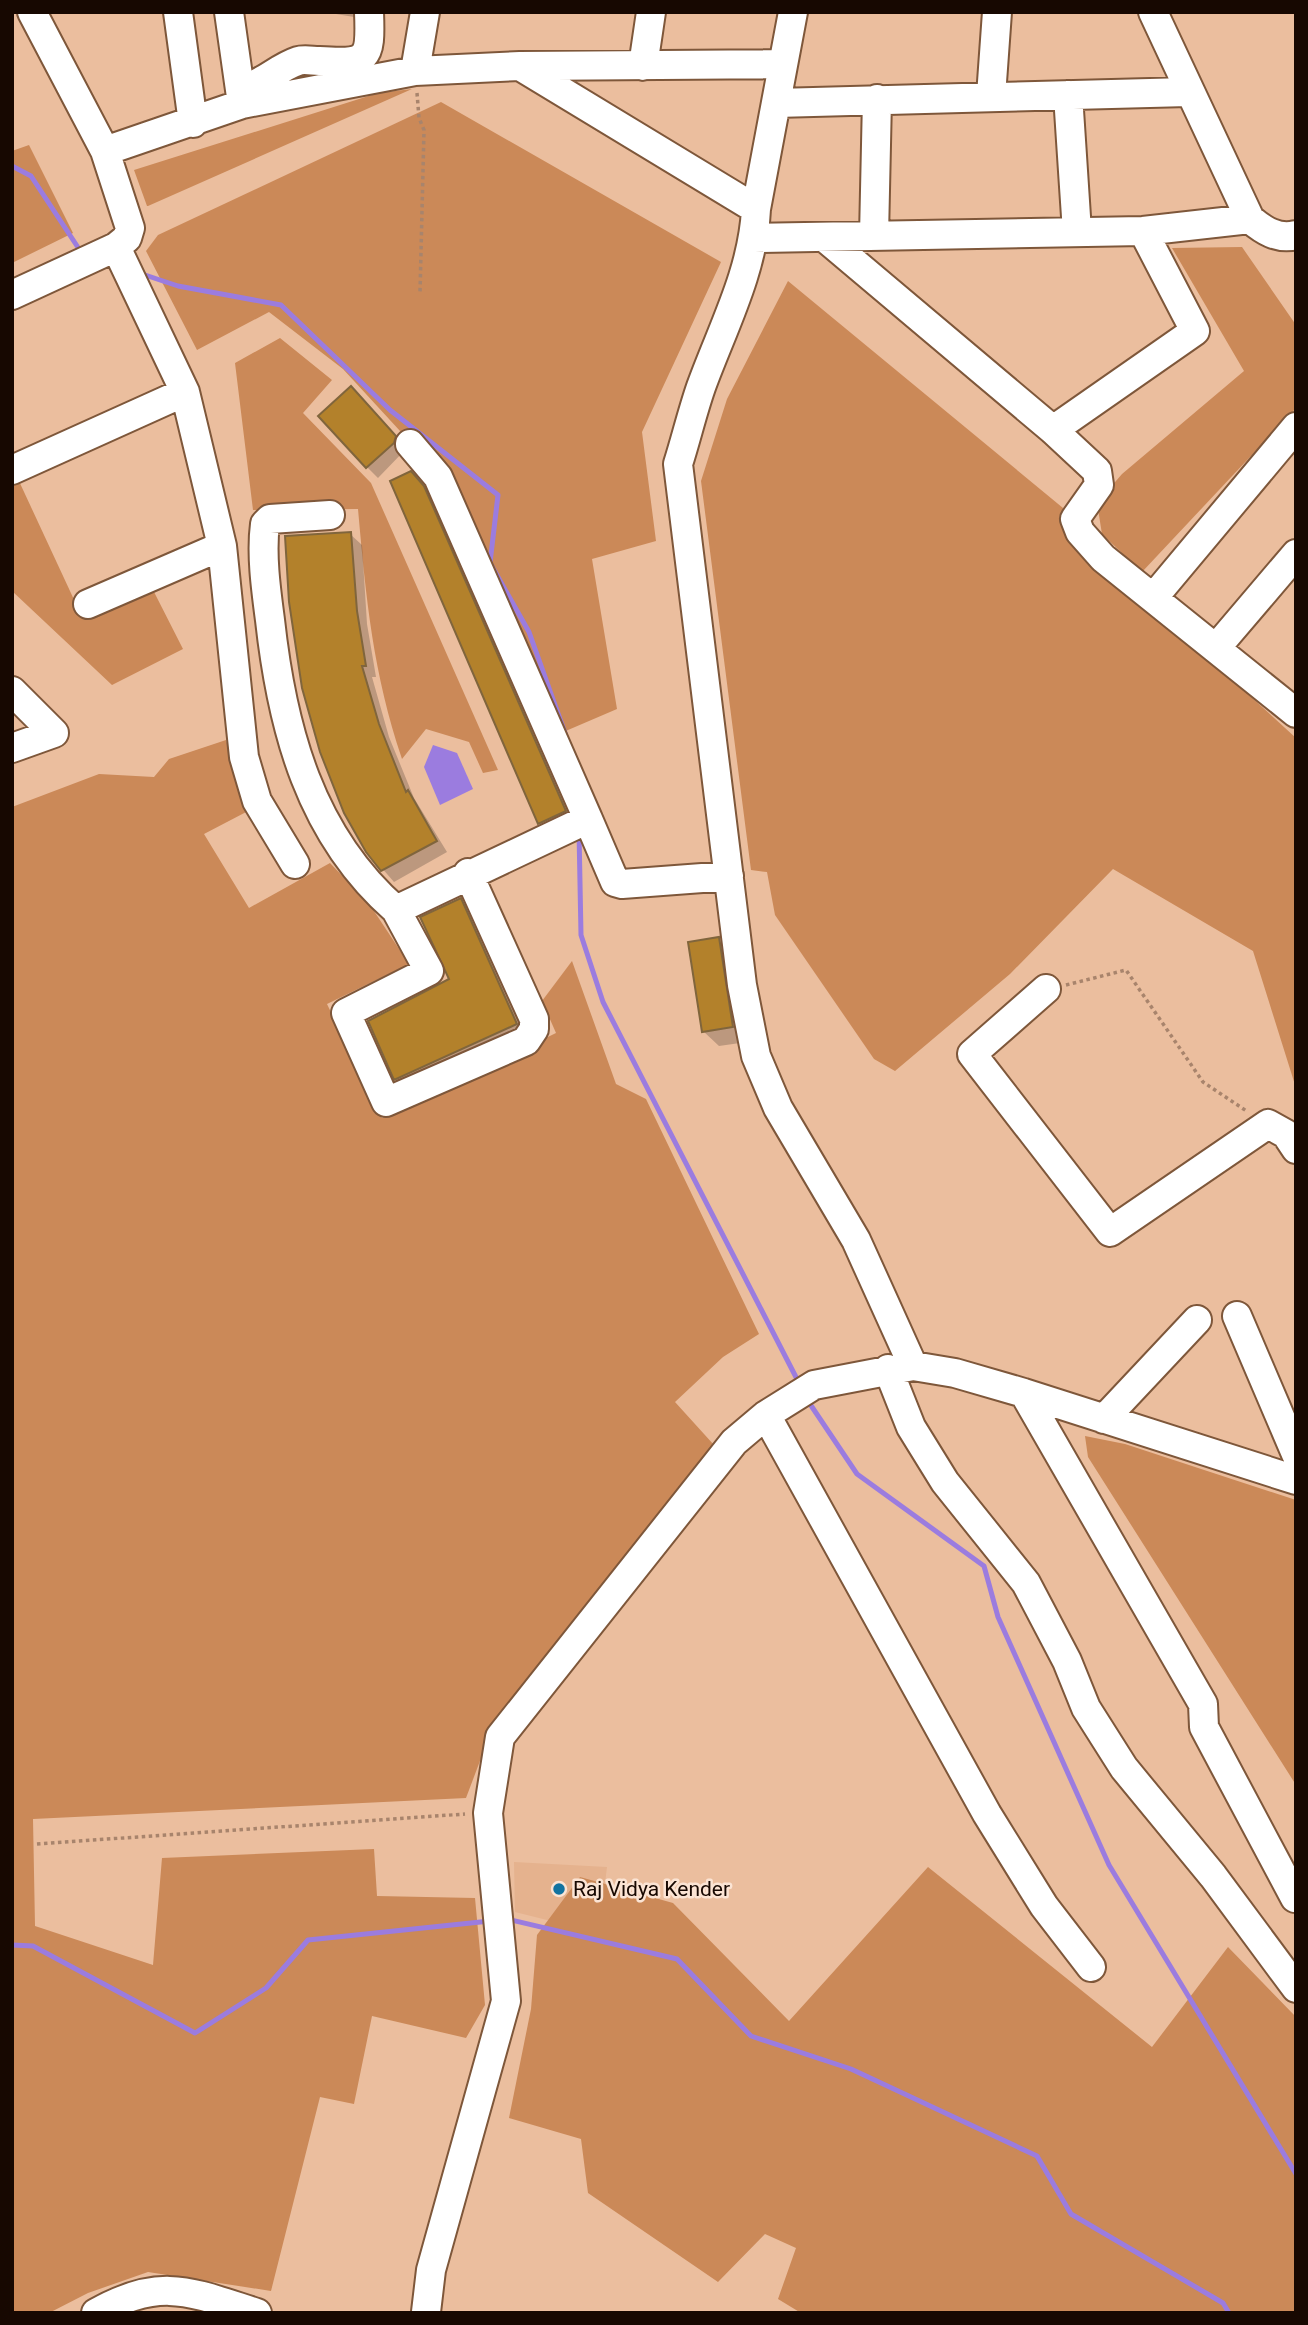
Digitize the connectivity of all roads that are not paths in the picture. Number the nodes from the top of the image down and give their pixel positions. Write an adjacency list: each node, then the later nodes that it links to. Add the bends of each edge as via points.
1 (24, 12): 11 (street)
2 (32, 12): 23 (street)
3 (178, 12): 22 (street)
4 (229, 12): 19 (street)
5 (369, 12): 19 (street, via 370,45 365,56 351,63 299,60)
6 (425, 12): 15 (street)
7 (651, 12): 14 (street)
8 (793, 12): 12 (street)
9 (996, 12): 18 (street)
10 (1153, 12): 16 (street)
11 (12, 17)
12 (783, 64): 14 (street); 21 (street)
13 (520, 66): 14 (street); 15 (street); 24 (street)
14 (643, 66)
15 (415, 71): 19 (street)
16 (1188, 92): 17 (street); 25 (street)
17 (1068, 95): 18 (street); 27 (street)
18 (991, 96): 20 (street)
19 (241, 97): 22 (street)
20 (877, 99): 21 (street); 29 (street)
21 (776, 103): 24 (street)
22 (193, 123): 23 (street)
23 (105, 151): 32 (street, via 130,228)
24 (756, 209): 31 (street)
25 (1250, 219): 26 (street); 28 (street, via 1265,231)
26 (1143, 231): 27 (street); 36 (street, via 1195,331)
27 (1077, 232): 29 (street)
28 (1296, 235)
29 (874, 236): 30 (street)
30 (824, 237): 31 (street); 36 (street)
31 (755, 238): 51 (street, via 678,464)
32 (117, 247): 33 (street); 34 (street)
33 (12, 295)
34 (185, 392): 38 (street); 40 (street)
35 (1296, 427): 42 (street)
36 (1053, 430): 42 (street, via 1097,471 1099,485 1075,519 1080,532 1103,558)
37 (410, 444): 48 (street, via 438,477)
38 (12, 470)
39 (330, 515): 52 (street, via 270,519 265,524 276,672 295,751 317,807 348,858)
40 (222, 546): 43 (street); 49 (street, via 244,757 257,801)
41 (1296, 554): 44 (street)
42 (1153, 598): 44 (street)
43 (88, 604)
44 (1216, 648): 46 (street)
45 (12, 691): 47 (street, via 54,733)
46 (1293, 704)
47 (12, 748)
48 (588, 819): 50 (street); 51 (street, via 615,882)
49 (295, 864)
50 (468, 873): 52 (street); 52 (street, via 534,1019 534,1030 526,1041 386,1102 346,1013 429,971)
51 (729, 876): 57 (street, via 756,1056 778,1108 856,1240)
52 (396, 910)
53 (1046, 989): 54 (street, via 972,1054 1110,1232 1268,1124 1286,1134)
54 (1296, 1149)
55 (1237, 1316): 61 (street)
56 (1197, 1320): 60 (street)
57 (900, 1367): 58 (street, via 955,1373); 59 (street, via 814,1385); 65 (street, via 911,1427 945,1482 1026,1583 1086,1707 1124,1768 1213,1876)
58 (1024, 1393): 60 (street); 63 (street, via 1203,1704 1204,1727)
59 (766, 1415): 64 (street, via 987,1814 1044,1906); 68 (street, via 734,1442 499,1737 488,1813 506,2001 431,2270)
60 (1104, 1419): 62 (street)
61 (1296, 1454)
62 (1296, 1480)
63 (1295, 1898)
64 (1091, 1967)
65 (1296, 1988)
66 (96, 2313): 67 (street, via 124,2297 181,2289)
67 (257, 2313)
68 (426, 2313)

